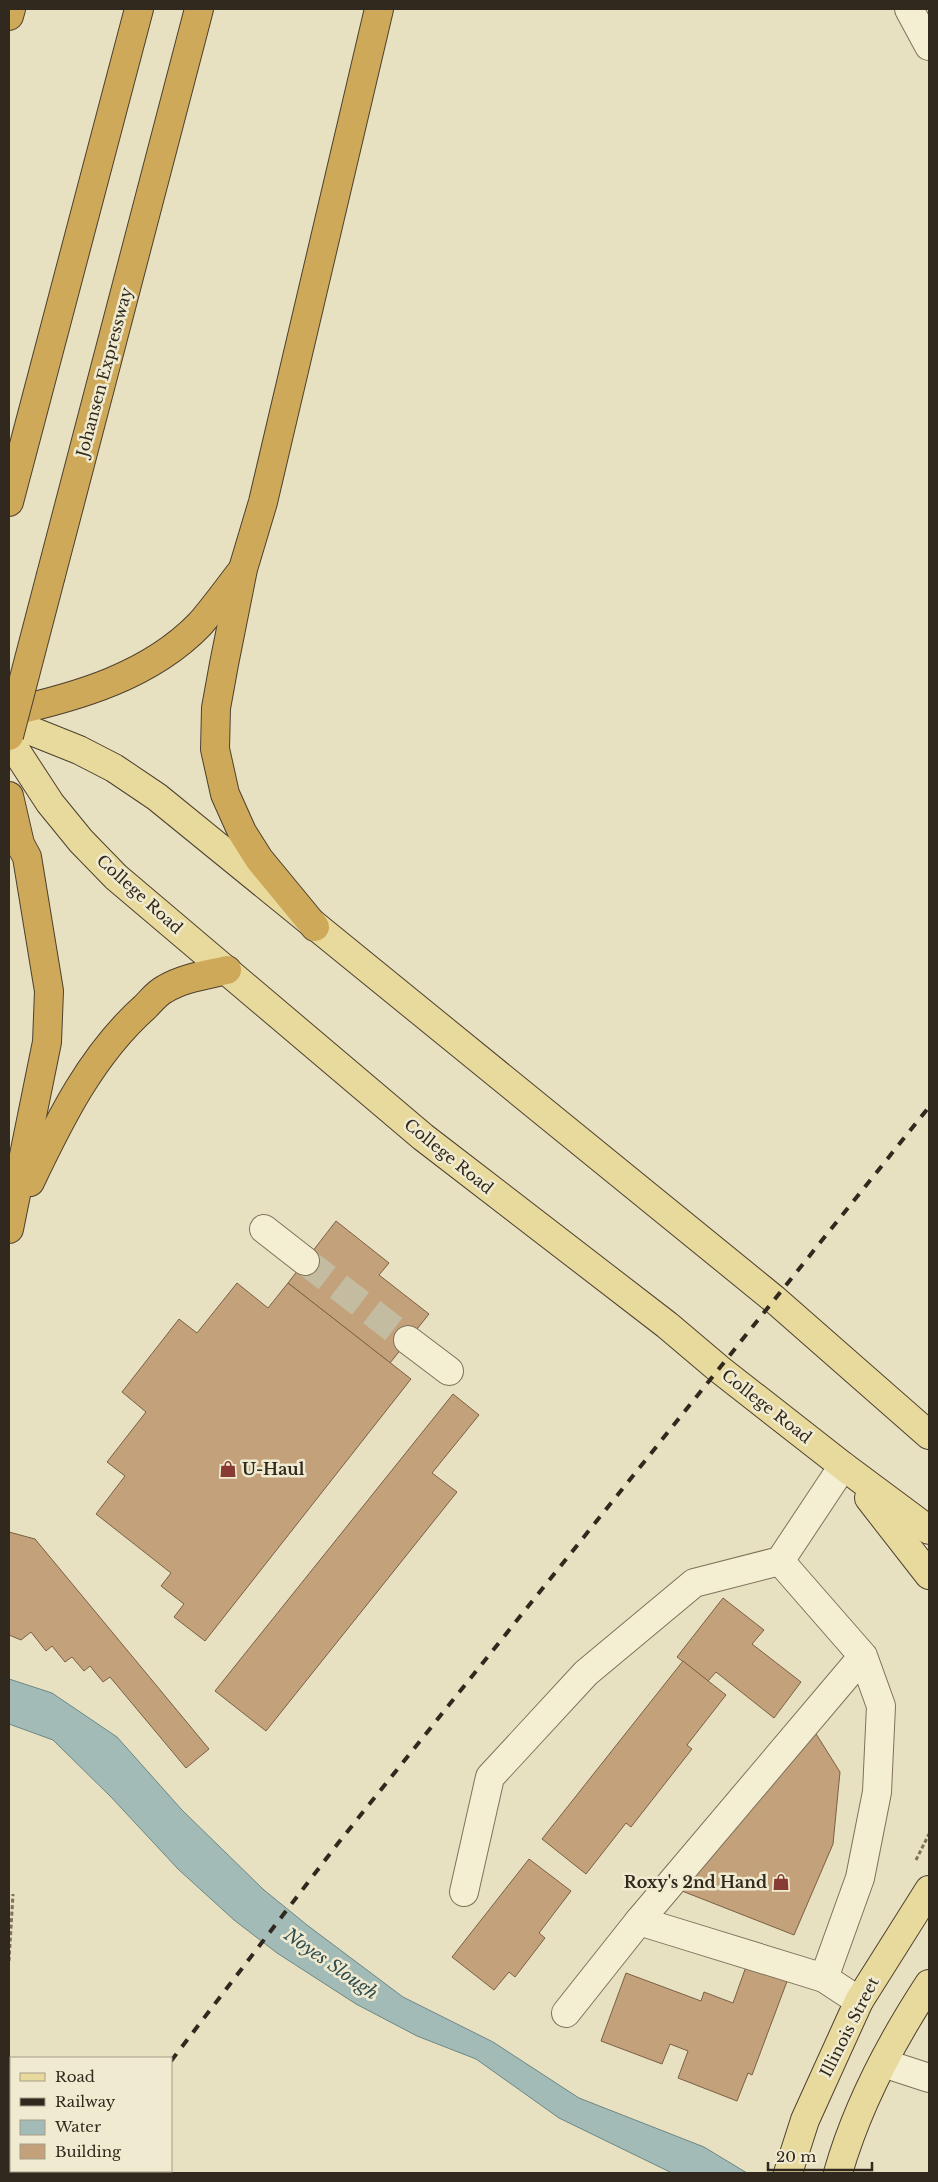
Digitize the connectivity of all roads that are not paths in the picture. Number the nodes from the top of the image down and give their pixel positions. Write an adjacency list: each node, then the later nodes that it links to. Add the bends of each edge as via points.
1 (11, 9): 6 (highway)
2 (139, 9): 8 (highway)
3 (199, 9): 12 (highway, Johansen Expressway, bridge)
4 (379, 9): 9 (highway, via 263,502)
5 (909, 9): 7 (street)
6 (9, 16)
7 (929, 46)
8 (9, 502)
9 (243, 569): 10 (highway, via 200,624 164,654 116,681 54,702); 14 (highway, via 216,708 215,749 225,794 242,832 259,859)
10 (9, 712)
11 (9, 722): 14 (main road, via 79,750 129,777)
12 (9, 738): 15 (main road, College Road, via 50,803 81,841 116,877)
13 (9, 796): 16 (highway, via 20,844 27,858 49,991 48,1042)
14 (315, 927): 21 (main road, via 774,1299)
15 (227, 970): 16 (highway, via 184,980 164,989 131,1019 95,1063 55,1130); 22 (main road, College Road, via 424,1137)
16 (10, 1224)
17 (264, 1229): 18 (street)
18 (305, 1261)
19 (408, 1340): 20 (street)
20 (449, 1371)
21 (929, 1436)
22 (843, 1466): 23 (main road, College Road); 24 (street); 25 (main road)
23 (929, 1530)
24 (780, 1561): 26 (street); 28 (street, via 694,1583 586,1673 490,1777)
25 (929, 1575)
26 (863, 1656): 29 (street); 30 (street, via 882,1706 877,1792 860,1878)
27 (929, 1890): 32 (main road, Illinois Street)
28 (464, 1892)
29 (639, 1920): 30 (street); 33 (street)
30 (824, 1978): 32 (street)
31 (925, 1994): 34 (main road, via 901,2026)
32 (859, 2001): 36 (main road, Illinois Street, via 804,2120)
33 (566, 2013)
34 (883, 2063): 35 (street); 37 (main road, via 846,2146)
35 (929, 2078)
36 (788, 2173)
37 (838, 2173)

